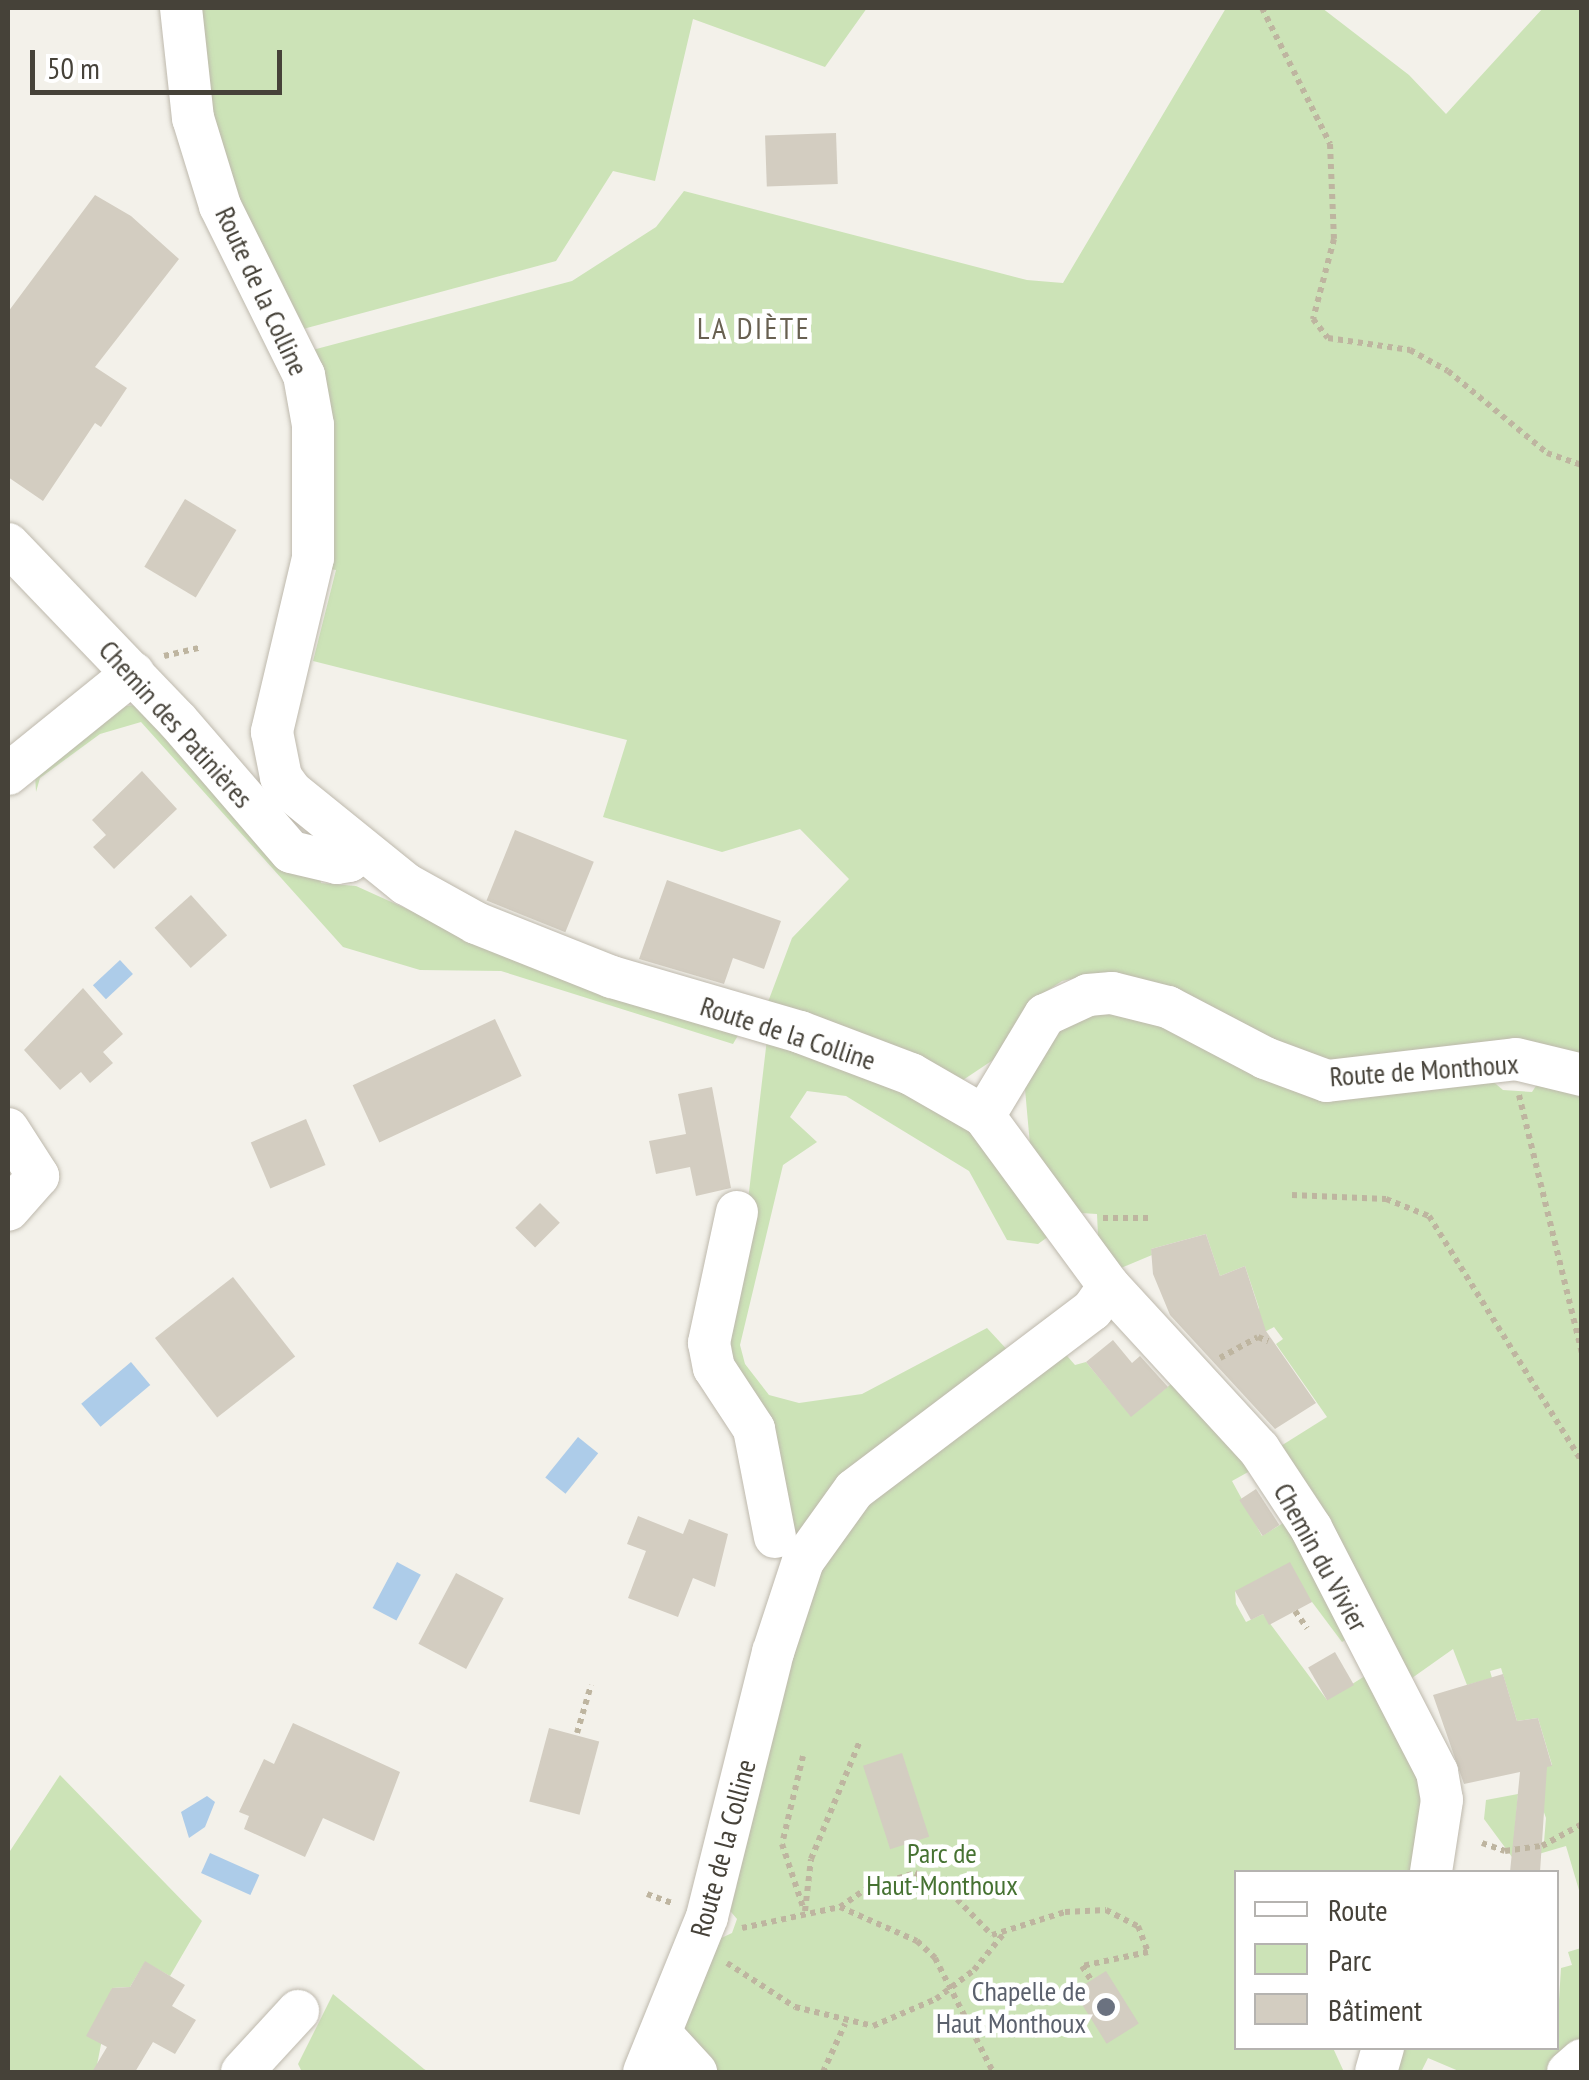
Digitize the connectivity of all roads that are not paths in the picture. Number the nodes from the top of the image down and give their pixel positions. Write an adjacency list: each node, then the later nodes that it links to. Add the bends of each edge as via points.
1 (181, 8): 5 (street, Route de la Colline, via 193,118 220,206 304,375 312,425 313,558 273,751 291,791)
2 (8, 544): 3 (street, Chemin des Patinières)
3 (133, 673): 4 (street); 5 (street, Chemin des Patinières, via 291,852 337,863)
4 (8, 774)
5 (357, 849): 7 (street, Route de la Colline, via 476,923 548,954 800,1032 911,1074)
6 (1582, 1075): 7 (street, Route de Monthoux, via 1516,1059 1327,1080 1265,1058 1168,1007 1112,993 1057,1008 1033,1027)
7 (984, 1116): 11 (street, Route de la Colline)
8 (8, 1128): 9 (street, via 38,1176)
9 (8, 1210)
10 (737, 1212): 12 (street, via 710,1343 714,1368 754,1429)
11 (1109, 1286): 13 (street, Chemin du Vivier, via 1259,1449 1311,1528 1429,1751 1442,1800); 15 (street, Route de la Colline, via 1092,1310 854,1490 803,1560 773,1652 708,1917)
12 (775, 1537)
13 (1431, 1870)
14 (298, 2011): 17 (street)
15 (652, 2053): 18 (street)
16 (1582, 2060): 19 (street)
17 (242, 2072)
18 (696, 2072)
19 (1568, 2072)

